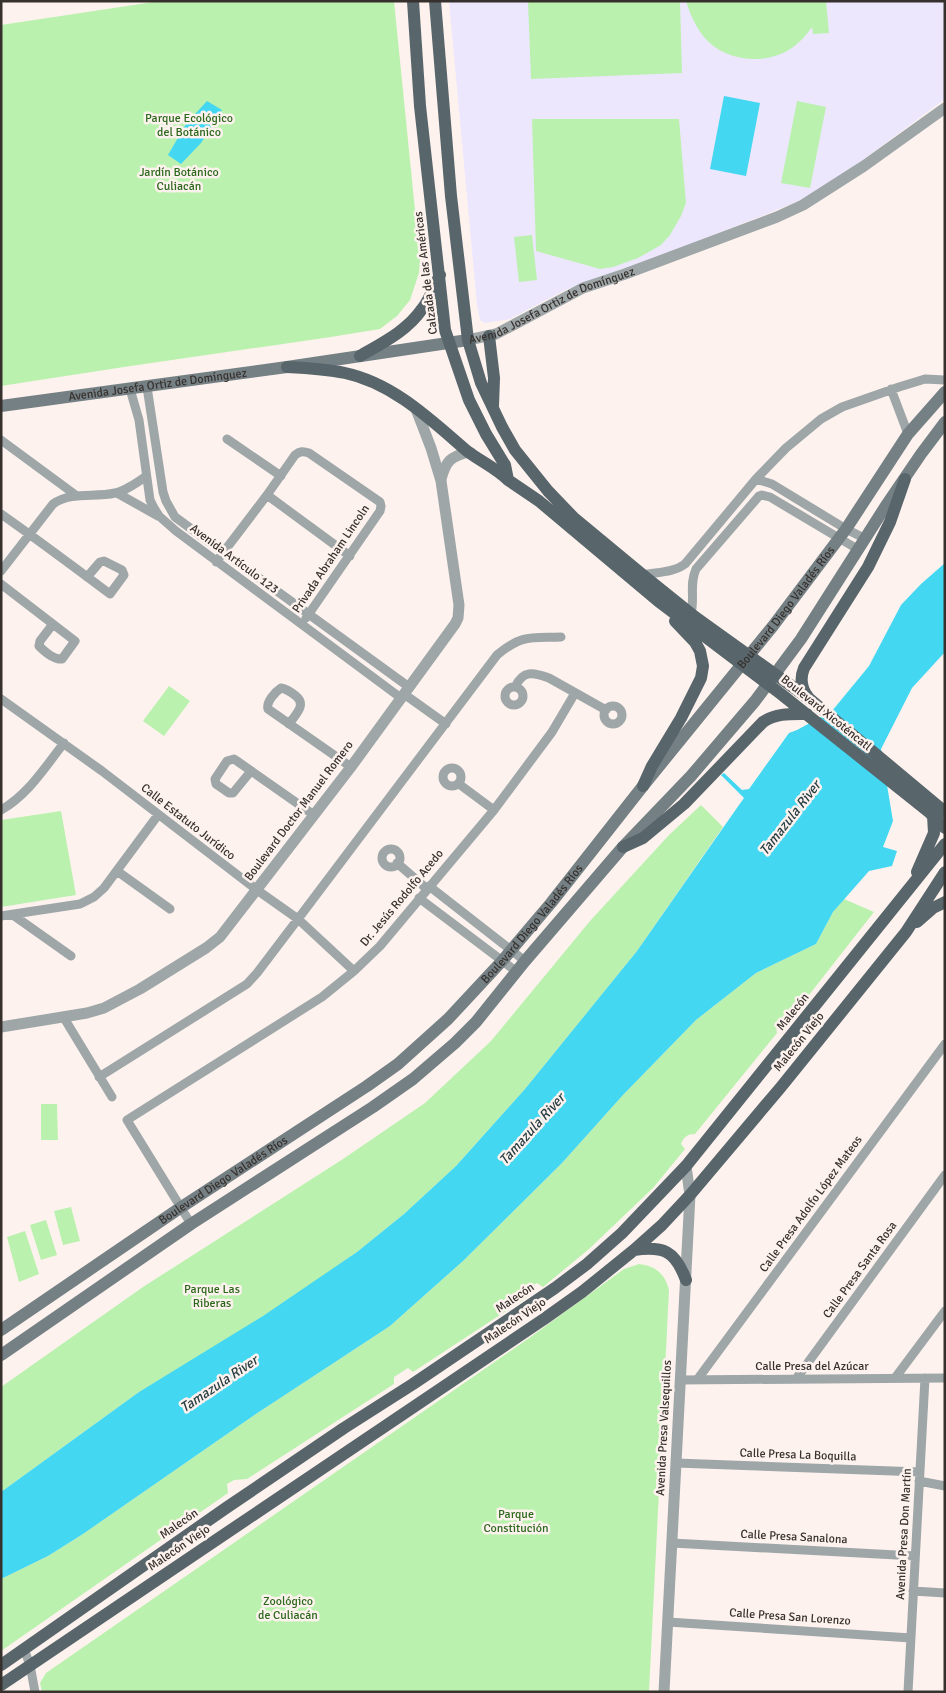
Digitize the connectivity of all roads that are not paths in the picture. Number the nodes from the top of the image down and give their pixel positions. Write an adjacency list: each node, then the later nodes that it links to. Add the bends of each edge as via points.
1 (412, 1): 4 (main road, Calzada de las Américas, via 420,106)
2 (435, 1): 6 (main road, via 451,196)
3 (945, 108): 5 (street, Avenida Josefa Ortiz de Domínguez, via 804,205 583,288)
4 (440, 275): 7 (main road, Calzada de las Américas); 8 (main road, via 416,318)
5 (489, 336): 6 (street, Avenida Josefa Ortiz de Domínguez); 16 (main road, via 494,378)
6 (468, 340): 7 (main road, Avenida Josefa Ortiz de Domínguez); 16 (main road, via 481,383)
7 (449, 343): 8 (main road, Avenida Josefa Ortiz de Domínguez); 27 (main road, Calzada de las Américas, via 469,400 505,465)
8 (360, 356): 9 (main road, Avenida Josefa Ortiz de Domínguez)
9 (287, 367): 11 (main road, Avenida Josefa Ortiz de Domínguez); 17 (main road, via 330,370 360,378 394,393)
10 (945, 380): 13 (street, via 925,379)
11 (147, 386): 12 (main road, Avenida Josefa Ortiz de Domínguez); 37 (street, Avenida Artículo 123, via 166,501 176,517)
12 (130, 389): 15 (main road, Avenida Josefa Ortiz de Domínguez); 23 (street, Avenida Artículo 123, via 139,420)
13 (891, 389): 19 (street); 25 (street, via 842,407 821,419)
14 (945, 392): 19 (main road, Boulevard Diego Valadés Ríos)
15 (1, 406)
16 (493, 408): 41 (main road, via 515,450 548,491 573,517)
17 (416, 409): 22 (main road); 28 (street, Boulevard Doctor Manuel Romero)
18 (945, 422): 26 (main road, Boulevard Diego Valadés Ríos)
19 (908, 434): 35 (main road, Boulevard Diego Valadés Ríos)
20 (227, 439): 24 (street)
21 (1, 440): 31 (street)
22 (471, 453): 27 (main road); 28 (street, via 456,455 449,460)
23 (146, 476): 29 (street); 33 (street, Avenida Artículo 123, via 150,500)
24 (281, 476): 30 (street, Privada Abraham Lincoln); 38 (street, Privada Abraham Lincoln, via 295,455 304,451 380,502 380,511)
25 (756, 479): 35 (street, via 772,484); 41 (street, via 685,564 670,571)
26 (905, 479): 36 (main road, Boulevard Diego Valadés Ríos); 54 (main road, via 890,522 868,567 804,668 802,688)
27 (508, 480): 44 (main road, via 539,501)
28 (441, 481): 51 (street, Boulevard Doctor Manuel Romero, via 459,604 458,618)
29 (117, 493): 31 (street); 33 (street)
30 (267, 495): 37 (street, Privada Abraham Lincoln); 38 (street)
31 (77, 496): 34 (street, via 53,504)
32 (1, 514): 34 (street)
33 (159, 516): 39 (street, Avenida Artículo 123)
34 (29, 534): 40 (street); 42 (street)
35 (842, 534): 36 (street); 36 (street); 46 (street, via 770,497 759,496 696,569 692,583 694,602); 63 (main road, Boulevard Diego Valadés Ríos, via 773,626)
36 (862, 544): 71 (main road, Boulevard Diego Valadés Ríos, via 801,639 755,701 691,776)
37 (224, 552): 39 (street, Privada Abraham Lincoln); 45 (street, Avenida Artículo 123)
38 (350, 556): 45 (street, Privada Abraham Lincoln)
39 (216, 562): 48 (street, Avenida Artículo 123)
40 (1, 571)
41 (643, 576): 46 (main road)
42 (87, 577)
43 (1, 584): 47 (street)
44 (658, 601): 46 (main road); 63 (main road, via 695,642 701,656 702,671 692,697 656,757)
45 (309, 613): 48 (street, Privada Abraham Lincoln); 51 (street, Avenida Artículo 123)
46 (691, 618): 54 (main road, Boulevard Xicoténcatl); 56 (main road, Boulevard Xicoténcatl)
47 (53, 624): 47 (street, via 40,640 41,648 60,659 74,640)
48 (302, 624): 51 (street, Avenida Artículo 123)
49 (562, 637): 58 (street, via 525,638 506,647)
50 (515, 687): 52 (street, via 522,677 535,673)
51 (405, 693): 58 (street); 60 (street, Boulevard Doctor Manuel Romero)
52 (575, 693): 55 (street); 65 (street, Dr. Jesús Rodolfo Acedo, via 552,732)
53 (1, 699): 59 (street, Calle Estatuto Jurídico)
54 (811, 700): 66 (main road, Boulevard Xicoténcatl)
55 (606, 710)
56 (807, 714): 66 (main road, Boulevard Xicoténcatl); 71 (main road, via 785,714 763,722 671,816 643,838)
57 (289, 724): 57 (street, via 268,709 268,703 281,688 287,689 301,703); 60 (street)
58 (446, 724): 83 (street)
59 (64, 743): 64 (street, via 24,793); 67 (street, Calle Estatuto Jurídico)
60 (351, 767): 68 (street, Boulevard Doctor Manuel Romero)
61 (251, 771): 61 (street, via 230,759 216,779 218,786 229,793 235,792); 68 (street)
62 (459, 784): 65 (street)
63 (643, 786): 85 (main road, Boulevard Diego Valadés Ríos)
64 (1, 810)
65 (494, 810): 76 (street, Dr. Jesús Rodolfo Acedo)
66 (936, 811): 69 (main road, Boulevard Xicoténcatl); 75 (main road, via 934,833)
67 (158, 815): 73 (street); 77 (street, Calle Estatuto Jurídico)
68 (314, 816): 77 (street, Boulevard Doctor Manuel Romero)
69 (945, 828)
70 (945, 844): 75 (main road, Malecón)
71 (623, 847): 88 (main road, Boulevard Diego Valadés Ríos)
72 (398, 863): 76 (street)
73 (117, 871): 80 (street); 81 (street, via 94,897 80,904)
74 (945, 872): 84 (main road, Malecón Viejo)
75 (914, 880): 96 (main road, Malecón)
76 (428, 887): 78 (street, Dr. Jesús Rodolfo Acedo); 85 (street)
77 (257, 890): 83 (street, Calle Estatuto Jurídico); 91 (street, Boulevard Doctor Manuel Romero, via 220,937 206,948 104,1008)
78 (419, 898): 87 (street); 89 (street, Dr. Jesús Rodolfo Acedo, via 380,946)
79 (945, 902): 84 (main road, via 933,908)
80 (170, 909)
81 (13, 915): 82 (street); 86 (street)
82 (1, 916)
83 (298, 919): 89 (street, Calle Estatuto Jurídico); 94 (street, via 246,984)
84 (906, 932): 98 (main road, Malecón Viejo)
85 (510, 950): 87 (main road, Boulevard Diego Valadés Ríos); 88 (street)
86 (71, 956)
87 (502, 961): 90 (street); 99 (main road, Boulevard Diego Valadés Ríos, via 442,1025 398,1064)
88 (525, 961): 90 (main road, Boulevard Diego Valadés Ríos)
89 (354, 971): 99 (street, Dr. Jesús Rodolfo Acedo, via 322,997 126,1120)
90 (517, 972): 100 (main road, Boulevard Diego Valadés Ríos, via 476,1022 413,1079)
91 (64, 1018): 92 (street, Boulevard Doctor Manuel Romero); 94 (street)
92 (1, 1027)
93 (945, 1044): 111 (street, Calle Presa Adolfo López Mateos)
94 (98, 1077): 95 (street)
95 (112, 1097)
96 (686, 1166): 98 (street, Avenida Presa Valsequillos); 122 (main road, Malecón, via 622,1233 555,1288 273,1476)
97 (945, 1175): 109 (street, Calle Presa Santa Rosa)
98 (690, 1196): 101 (main road, Malecón Viejo); 102 (street, Avenida Presa Valsequillos)
99 (180, 1208): 100 (street); 104 (main road, Boulevard Diego Valadés Ríos)
100 (191, 1224): 105 (main road, Boulevard Diego Valadés Ríos)
101 (634, 1250): 102 (main road, via 655,1248 667,1252 678,1262); 124 (main road, Malecón Viejo, via 544,1319)
102 (686, 1280): 110 (street, Avenida Presa Valsequillos)
103 (945, 1311): 106 (street)
104 (1, 1330)
105 (1, 1355)
106 (895, 1378): 107 (street, Calle Presa del Azúcar); 109 (street, Calle Presa del Azúcar)
107 (925, 1378): 108 (street, Calle Presa del Azúcar); 113 (street, Avenida Presa Don Martín)
108 (945, 1378)
109 (796, 1379): 111 (street, Calle Presa del Azúcar)
110 (680, 1380): 111 (street, Calle Presa del Azúcar); 112 (street, Avenida Presa Valsequillos)
111 (697, 1380)
112 (676, 1463): 113 (street, Calle Presa La Boquilla); 116 (street, Avenida Presa Valsequillos)
113 (920, 1472): 114 (street, Avenida Presa Don Martín)
114 (919, 1482): 115 (street); 117 (street, Avenida Presa Don Martín)
115 (945, 1486)
116 (672, 1543): 117 (street, Calle Presa Sanalona); 120 (street, Avenida Presa Valsequillos)
117 (915, 1556): 118 (street, Avenida Presa Don Martín)
118 (913, 1592): 119 (street); 121 (street, Avenida Presa Don Martín)
119 (945, 1593)
120 (668, 1622): 121 (street, Calle Presa San Lorenzo); 127 (street, Avenida Presa Valsequillos)
121 (911, 1638): 128 (street, Avenida Presa Don Martín)
122 (24, 1649): 123 (main road, Malecón); 124 (street)
123 (1, 1665)
124 (30, 1665): 125 (main road, Malecón Viejo); 126 (street)
125 (1, 1685)
126 (35, 1692)
127 (664, 1692)
128 (908, 1692)

